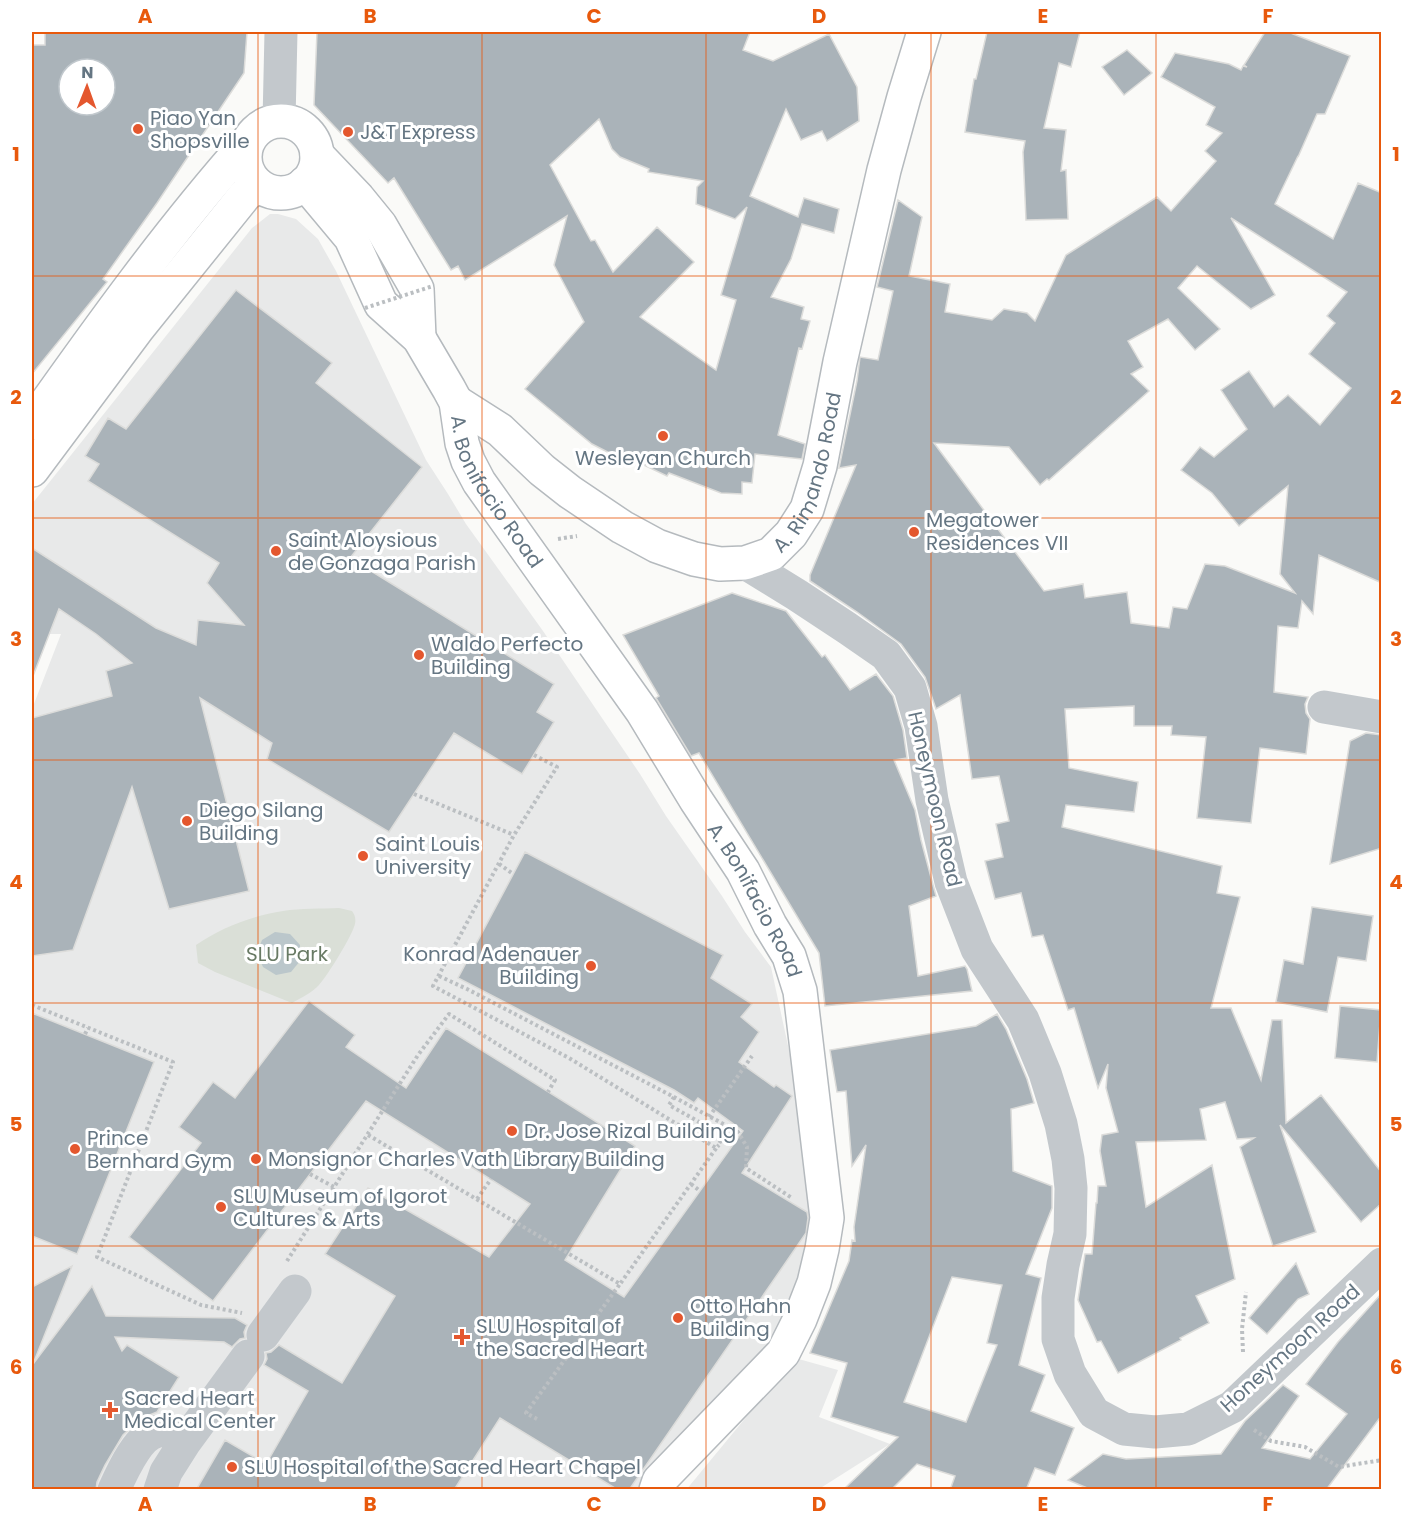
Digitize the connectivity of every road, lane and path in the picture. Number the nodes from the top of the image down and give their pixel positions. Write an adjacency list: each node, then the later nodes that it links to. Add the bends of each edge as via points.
1 (281, 32): 3 (street)
2 (924, 32): 14 (main road, A. Rimando Road, via 884,170 820,466 807,509 791,534 771,554)
3 (279, 121): 4 (main road, via 260,127); 5 (main road, via 306,130 314,144)
4 (247, 143): 6 (main road, via 247,170); 10 (main road, via 111,311)
5 (311, 169): 6 (main road, via 296,189 276,192); 9 (main road, A. Bonifacio Road, via 358,198 380,225 417,289 418,338)
6 (258, 185): 11 (main road, via 245,195 138,328)
7 (433, 286): 8 (path, bridge)
8 (365, 308)
9 (456, 402): 14 (main road, A. Rimando Road, via 500,430 542,470 622,527 657,546 694,559); 50 (main road, A. Bonifacio Road, via 462,443 479,482 642,711 743,871 789,956 800,991 826,1218 814,1283 783,1353 660,1481)
10 (32, 423)
11 (32, 470)
12 (587, 534): 13 (path)
13 (553, 540)
14 (745, 563): 43 (street, Honeymoon Road, via 886,656 910,688 951,882 977,949 1023,1020 1061,1124 1071,1188 1070,1234 1058,1298 1058,1339 1070,1374 1094,1413 1124,1429 1188,1429 1232,1407)
15 (1324, 707): 16 (street)
16 (1382, 717)
17 (534, 755): 19 (path, via 557,767)
18 (414, 794): 19 (path)
19 (514, 835): 20 (path)
20 (499, 864): 21 (path); 22 (path)
21 (513, 874)
22 (439, 976): 28 (path); 30 (path, via 433,986 569,1058)
23 (32, 1005): 24 (path)
24 (88, 1028): 25 (path); 42 (path, via 173,1062 97,1257 201,1305)
25 (85, 1034)
26 (752, 1056): 29 (path)
27 (548, 1092): 36 (path, via 555,1080 449,1014 418,1055 368,1135)
28 (674, 1097): 29 (path); 30 (path, via 669,1105 724,1136)
29 (709, 1117): 37 (path, via 738,1132 747,1147 746,1168)
30 (716, 1148): 33 (path, via 719,1145)
31 (310, 1174): 34 (path)
32 (491, 1179): 36 (path)
33 (691, 1184): 35 (path); 39 (path)
34 (334, 1187)
35 (700, 1191)
36 (477, 1199): 39 (path)
37 (794, 1199)
38 (1382, 1264): 43 (street, Honeymoon Road)
39 (620, 1284): 44 (path, via 526,1413)
40 (295, 1291): 42 (street)
41 (1246, 1292): 43 (path, via 1242,1329)
42 (254, 1335): 46 (street)
43 (1244, 1394)
44 (537, 1419)
45 (1271, 1441): 47 (path, via 1305,1448 1339,1467)
46 (185, 1442): 48 (street, via 159,1431 146,1438); 49 (street)
47 (1382, 1460)
48 (114, 1490)
49 (160, 1490)
50 (656, 1490)

